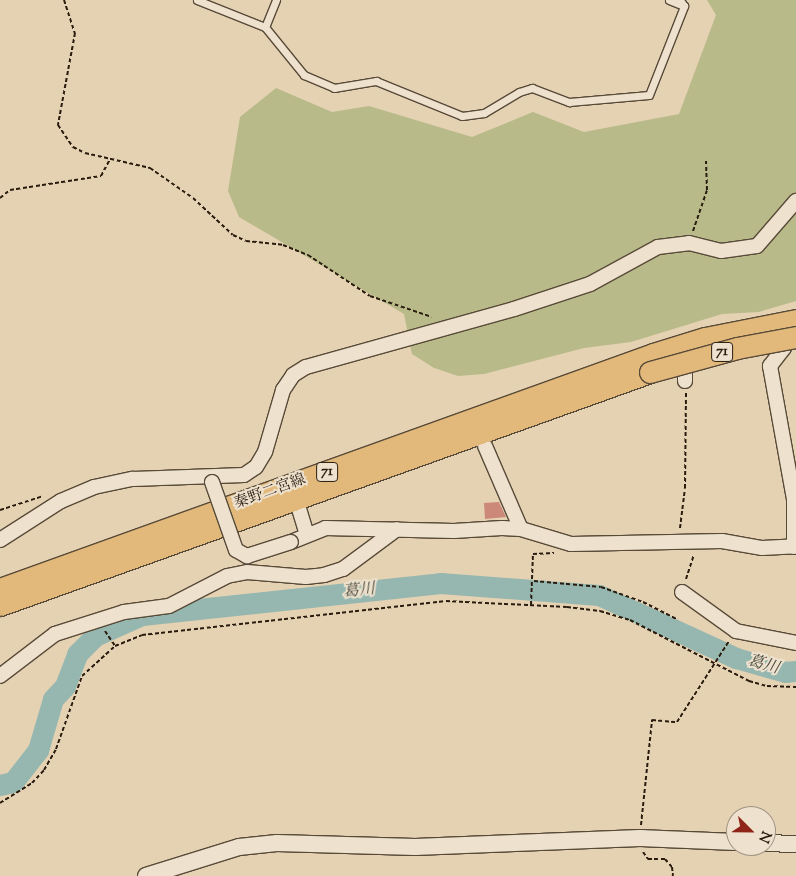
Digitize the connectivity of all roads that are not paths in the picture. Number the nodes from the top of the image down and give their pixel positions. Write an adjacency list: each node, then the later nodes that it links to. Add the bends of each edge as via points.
1 (197, 0): 5 (lane)
2 (276, 0): 5 (lane)
3 (669, 0): 4 (lane)
4 (682, 3): 5 (lane, via 649,96 569,102 532,88 484,113 462,116 376,81 334,88 304,75)
5 (265, 27)
6 (796, 201): 12 (street, via 757,246 721,251 689,243 658,246 590,284 306,367 293,375 283,390 265,452 256,467 244,475)
7 (796, 320): 9 (main road, 71, via 705,338)
8 (796, 337): 9 (main road, 71, bridge)
9 (651, 363): 13 (main road, 秦野二宮線 / 71); 19 (main road, 秦野二宮線 / 71)
10 (686, 388): 18 (street, via 685,353 762,335 784,343 784,348 770,366 794,499)
11 (485, 446): 15 (street)
12 (211, 480): 16 (street, bridge, via 236,550 247,556); 17 (street, via 134,479 94,486 61,501)
13 (296, 499): 16 (street); 21 (main road, 秦野二宮線 / 71)
14 (398, 528): 15 (street); 16 (street, via 325,528); 23 (street, via 343,569 324,575 306,577 247,572 226,576 169,606 124,612 55,634)
15 (521, 529): 18 (street, via 570,544 722,541 762,548)
16 (306, 534)
17 (0, 540)
18 (795, 546)
19 (0, 589)
20 (682, 592): 22 (street, via 736,631)
21 (0, 605)
22 (796, 643)
23 (0, 676)
24 (726, 842): 27 (street, via 640,838 415,847 277,843 239,847)
25 (776, 843): 26 (street)
26 (796, 844)
27 (146, 876)

